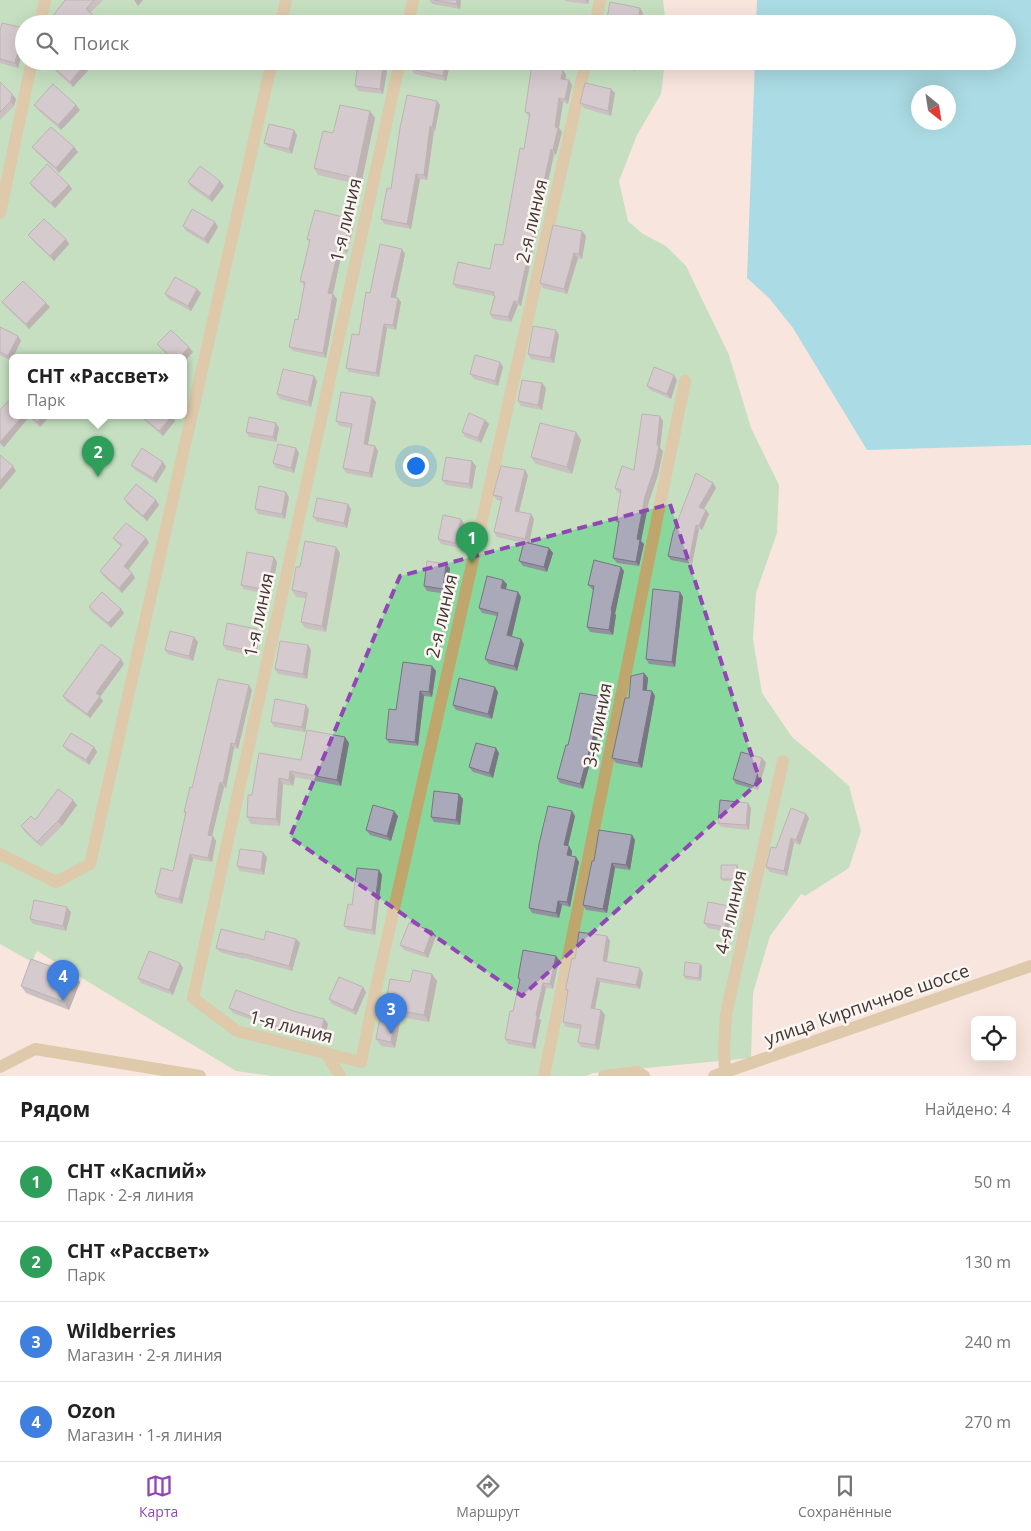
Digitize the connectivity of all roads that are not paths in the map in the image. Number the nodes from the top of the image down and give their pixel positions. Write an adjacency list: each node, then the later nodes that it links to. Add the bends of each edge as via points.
1 (45, 0): 5 (street)
2 (286, 0): 6 (street)
3 (413, 0): 7 (street)
4 (600, 0): 8 (street)
5 (42, 15)
6 (283, 15)
7 (410, 15)
8 (597, 15)
9 (30, 70): 13 (street)
10 (270, 70): 16 (street, via 90,864 56,882)
11 (398, 70): 18 (street, 1-я линия, via 193,998 236,1031)
12 (584, 70): 19 (street, 2-я линия)
13 (0, 213)
14 (685, 381): 24 (street, 3-я линия)
15 (783, 761): 21 (street, 4-я линия, via 726,1014)
16 (0, 854)
17 (1031, 966): 21 (street, улица Кирпичное шоссе)
18 (328, 1054): 19 (street, 1-я линия); 23 (street)
19 (361, 1062)
20 (0, 1067): 22 (street, via 35,1049)
21 (719, 1074)
22 (200, 1076)
23 (340, 1076)
24 (544, 1076)
25 (604, 1076): 26 (street, via 637,1072)
26 (644, 1076)

